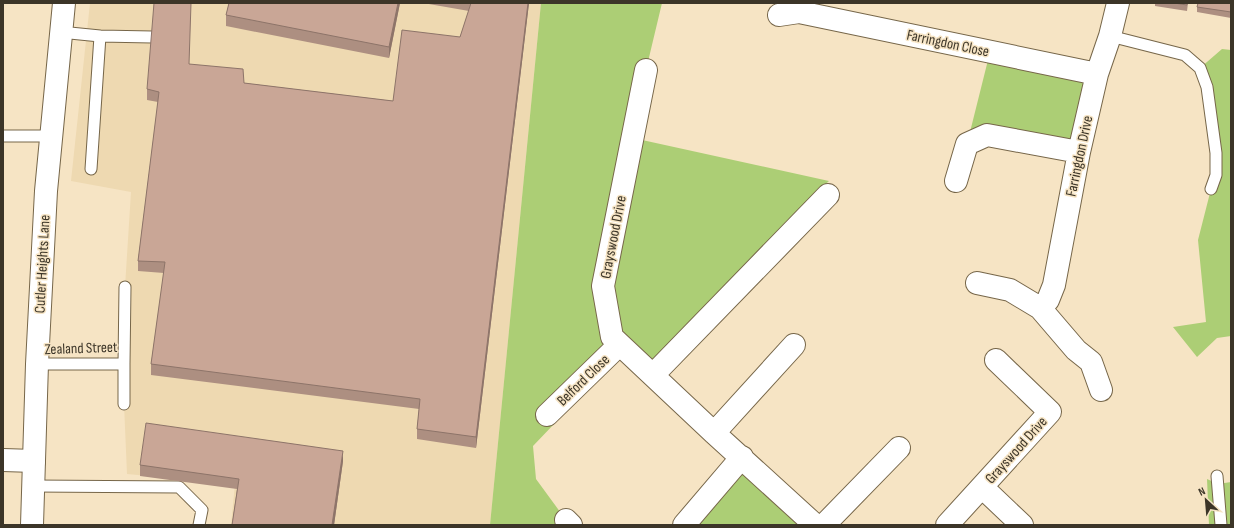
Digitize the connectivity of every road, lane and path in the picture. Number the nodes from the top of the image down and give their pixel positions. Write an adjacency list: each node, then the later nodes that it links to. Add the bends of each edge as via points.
1 (64, 3): 4 (street, Cutler Heights Lane)
2 (1118, 3): 6 (street, Farringdon Drive)
3 (795, 8): 9 (street, Farringdon Close)
4 (60, 32): 5 (lane); 11 (street, Cutler Heights Lane)
5 (100, 36): 7 (lane); 13 (lane)
6 (1110, 36): 9 (street, Farringdon Drive); 15 (lane, via 1185,55 1200,68 1207,87 1216,153 1216,175)
7 (152, 37)
8 (646, 70): 20 (street, Grayswood Drive, via 603,286 612,337)
9 (1097, 74): 12 (street, Farringdon Drive)
10 (3, 136): 11 (lane)
11 (50, 136): 23 (street, Cutler Heights Lane)
12 (1079, 152): 14 (street, via 987,135 967,144); 19 (street, Farringdon Drive, via 1054,285 1048,300)
13 (91, 169)
14 (956, 181)
15 (1211, 189)
16 (828, 195): 25 (street)
17 (977, 283): 19 (street, via 1010,290)
18 (125, 287): 24 (lane, Zealand Street)
19 (1040, 308): 26 (street, via 1076,350 1091,362)
20 (619, 345): 25 (street, Grayswood Drive); 28 (street, Belford Close)
21 (794, 345): 29 (street)
22 (996, 360): 36 (street, Grayswood Drive, via 1050,412)
23 (37, 364): 24 (lane, Zealand Street); 33 (street, Cutler Heights Lane)
24 (124, 364): 27 (lane)
25 (653, 375): 29 (street, Grayswood Drive)
26 (1101, 390)
27 (124, 404)
28 (547, 415)
29 (714, 433): 31 (street, Grayswood Drive)
30 (899, 448): 41 (street)
31 (742, 457): 39 (street); 40 (street, Grayswood Drive)
32 (3, 460): 33 (street)
33 (34, 461): 35 (street, Cutler Heights Lane)
34 (1217, 476): 44 (lane)
35 (33, 486): 37 (street, Cutler Heights Lane); 38 (lane, via 179,487 202,510)
36 (982, 487): 42 (street, Grayswood Drive); 43 (street)
37 (32, 525)
38 (199, 525)
39 (684, 525)
40 (815, 525)
41 (824, 525)
42 (947, 525)
43 (1022, 525)
44 (1221, 525)

